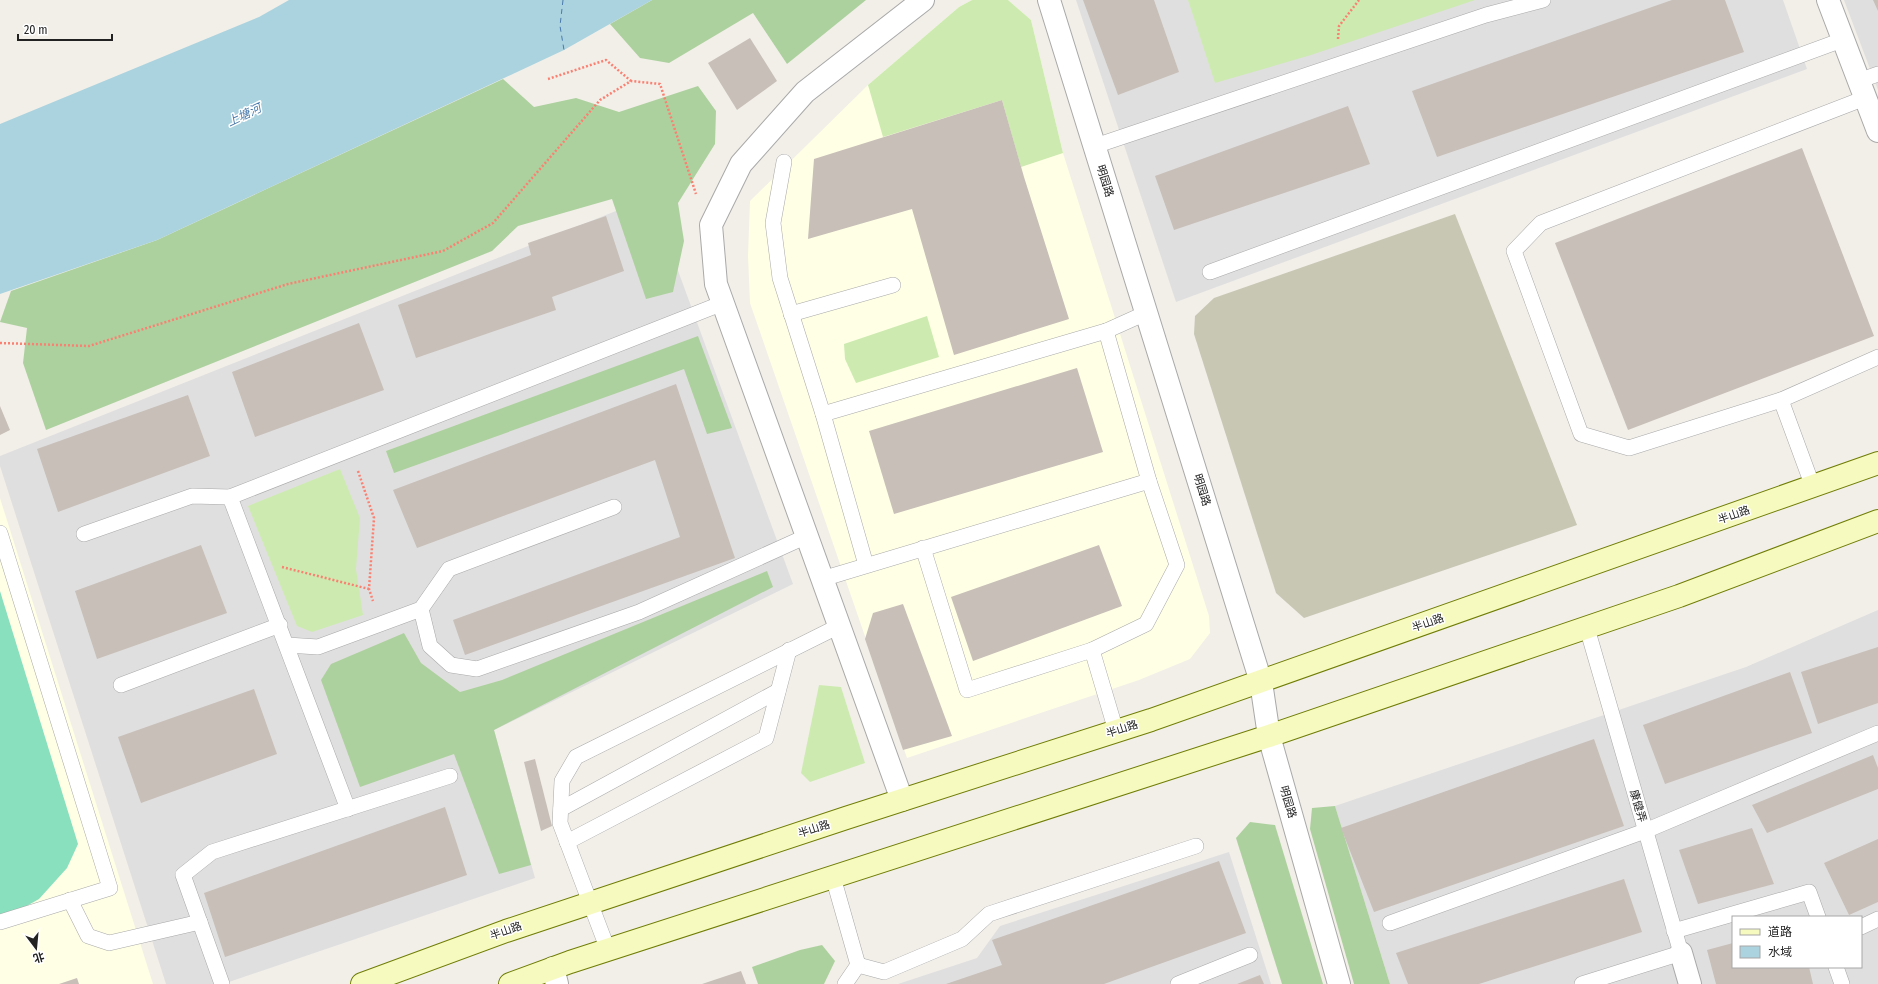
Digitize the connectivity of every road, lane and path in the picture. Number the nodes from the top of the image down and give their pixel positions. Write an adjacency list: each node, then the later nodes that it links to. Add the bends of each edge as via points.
1 (923, 0): 14 (street, via 806,92 741,164)
2 (1049, 0): 12 (street, 明园路)
3 (1359, 0): 7 (path, via 1339,26)
4 (1543, 0): 7 (lane, via 1486,15)
5 (1828, 0): 6 (street)
6 (1842, 40): 10 (street); 15 (lane)
7 (1336, 64): 12 (lane)
8 (548, 79): 9 (path, via 606,60)
9 (631, 81): 14 (path, via 660,84 694,190); 21 (path, via 600,100 493,223 443,252 288,284 89,346)
10 (1867, 85): 11 (street); 23 (lane, via 1541,222 1514,251 1581,434 1629,448)
11 (1878, 131)
12 (1095, 146): 18 (street, 明园路)
13 (784, 162): 19 (lane, via 773,223 780,278)
14 (711, 225): 17 (street, via 716,284)
15 (1210, 272)
16 (893, 285): 19 (lane)
17 (723, 303): 25 (lane); 34 (street)
18 (1146, 312): 20 (lane); 48 (street, 明园路)
19 (791, 314): 24 (lane)
20 (1106, 330): 24 (lane); 27 (lane)
21 (0, 343)
22 (1878, 357): 23 (lane)
23 (1781, 400): 28 (lane)
24 (823, 414): 37 (lane)
25 (351, 450): 29 (lane); 39 (path, via 374,518)
26 (1878, 463): 28 (main road, 半山路)
27 (1149, 481): 35 (lane); 47 (lane, via 1177,565 1146,624)
28 (1813, 487): 48 (main road, 半山路)
29 (230, 497): 33 (lane, via 192,496); 36 (lane)
30 (614, 506): 40 (lane, via 449,569)
31 (1878, 521): 44 (main road)
32 (0, 532): 62 (lane, via 110,888)
33 (84, 534)
34 (807, 536): 38 (street); 40 (lane, via 639,612 476,669 451,665 430,646)
35 (923, 548): 37 (lane); 47 (lane, via 967,690)
36 (254, 559): 39 (path); 42 (lane)
37 (866, 565): 38 (lane)
38 (822, 579): 43 (street)
39 (369, 589): 41 (path)
40 (422, 609): 41 (lane)
41 (382, 623): 45 (lane, via 318,647)
42 (280, 625): 45 (lane); 49 (lane)
43 (839, 626): 46 (lane); 55 (street)
44 (1586, 628): 53 (main road); 58 (lane, 康健弄)
45 (287, 645): 56 (lane)
46 (789, 650): 50 (lane); 57 (lane, via 576,757 562,781)
47 (1092, 650): 51 (lane)
48 (1261, 682): 51 (main road, 半山路); 53 (street, 明园路)
49 (121, 685)
50 (778, 691): 57 (lane); 59 (lane, via 766,738)
51 (1116, 731): 55 (main road, 半山路)
52 (1878, 733): 58 (lane)
53 (1269, 736): 61 (main road); 82 (street, 明园路)
54 (450, 776): 56 (lane)
55 (902, 800): 63 (main road, 半山路)
56 (348, 809): 67 (lane, via 212,852 183,875)
57 (561, 809): 59 (lane, via 560,823)
58 (1645, 831): 68 (lane); 70 (lane, 康健弄)
59 (567, 842): 63 (lane)
60 (1196, 846): 74 (lane, via 989,914 962,939 884,972)
61 (833, 877): 71 (main road); 74 (lane)
62 (70, 900): 66 (lane); 67 (lane, via 88,936 109,943)
63 (590, 903): 71 (lane); 78 (main road, 半山路, via 506,930)
64 (1818, 916): 70 (lane, via 1809,892)
65 (1878, 919): 69 (lane)
66 (0, 922)
67 (200, 922): 77 (lane)
68 (1390, 923)
69 (1862, 927)
70 (1674, 930): 72 (lane, 康健弄)
71 (608, 950): 76 (main road)
72 (1681, 953): 83 (lane); 84 (street, 康健弄)
73 (1250, 956): 81 (lane)
74 (858, 965): 80 (lane)
75 (1836, 968): 85 (lane)
76 (555, 976): 79 (main road)
77 (222, 984)
78 (362, 984)
79 (510, 984)
80 (845, 984)
81 (1178, 984)
82 (1339, 984)
83 (1582, 984)
84 (1690, 984)
85 (1842, 984)

